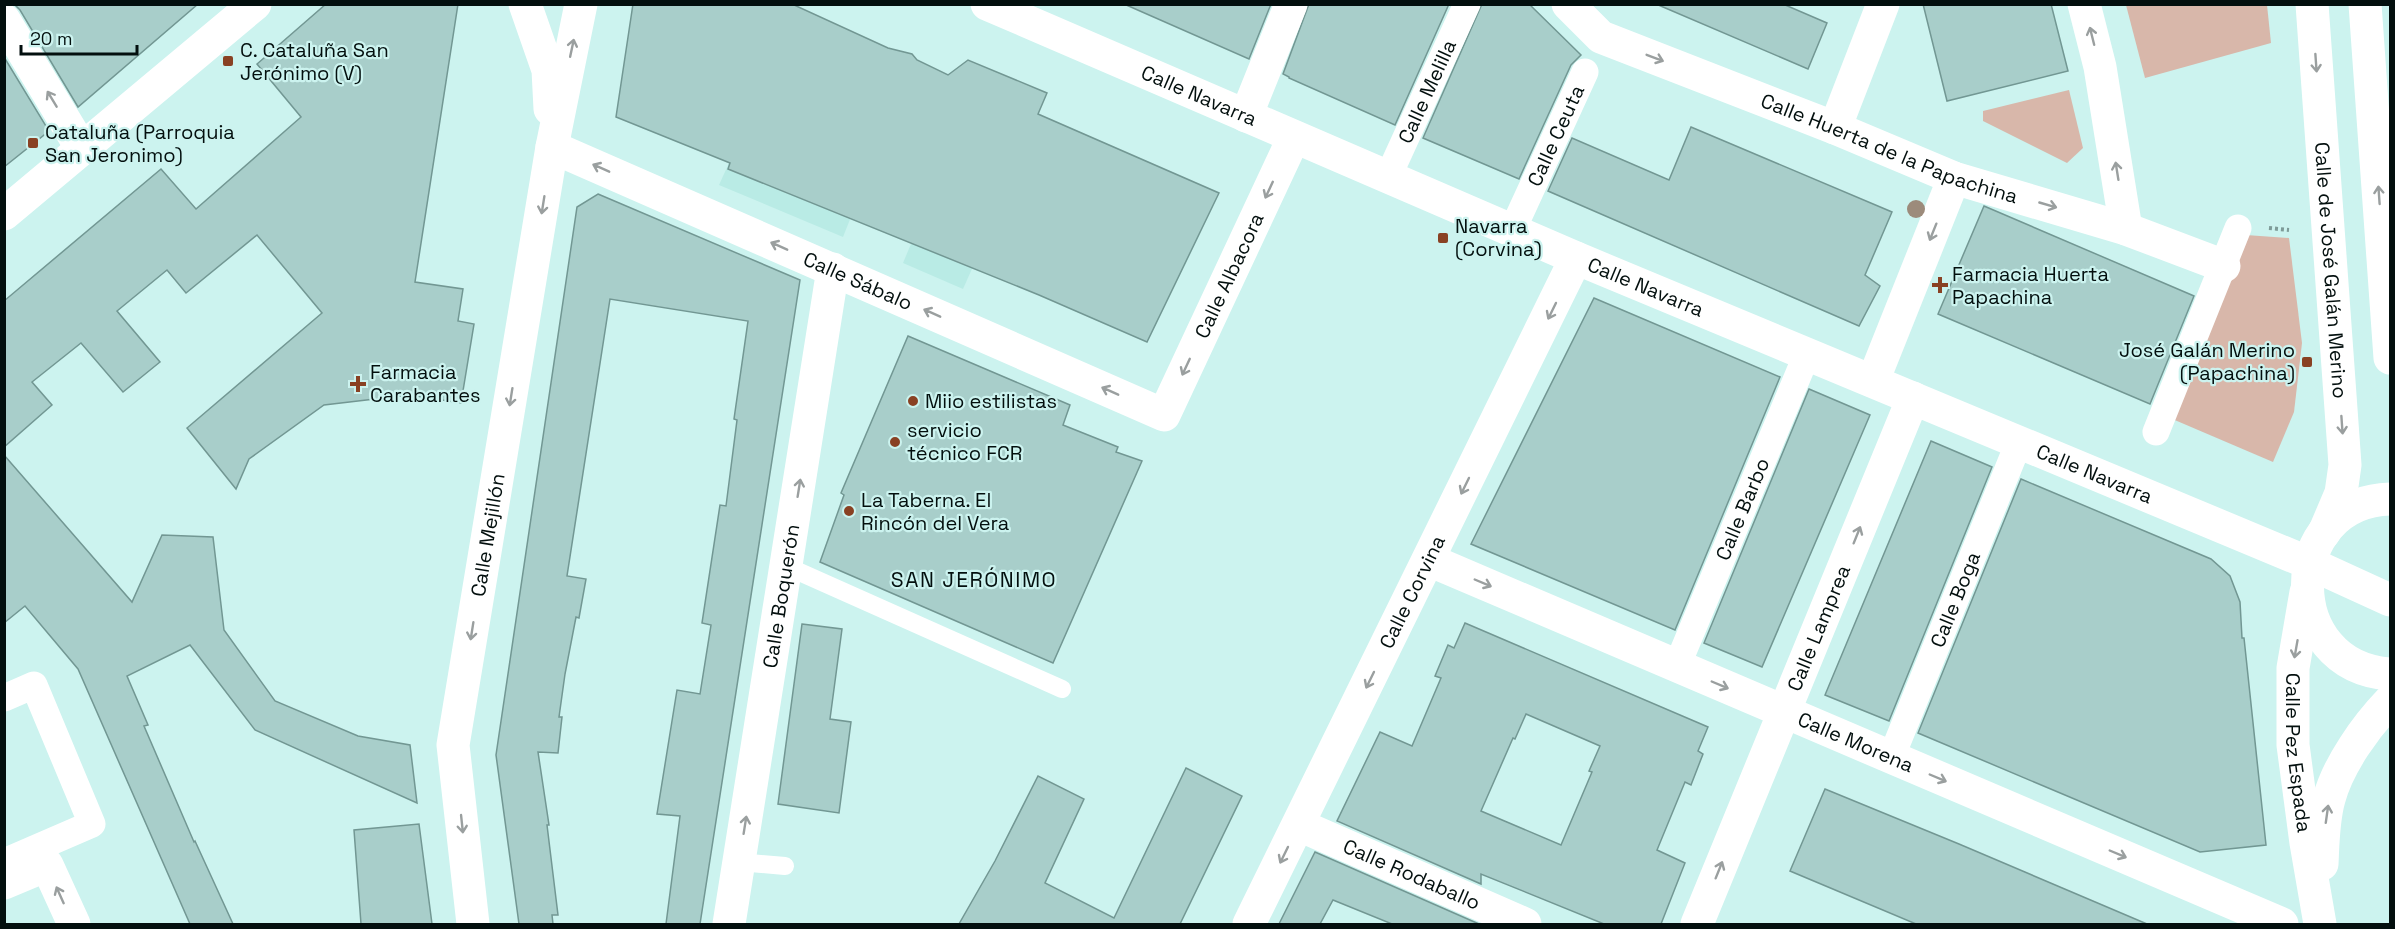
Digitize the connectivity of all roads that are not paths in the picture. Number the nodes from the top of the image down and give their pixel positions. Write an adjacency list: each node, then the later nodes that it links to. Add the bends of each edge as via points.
1 (255, 4): 18 (street)
2 (525, 4): 17 (street, Calle Mejillón, via 548,70)
3 (581, 4): 17 (street, Calle Mejillón, one-way to 3)
4 (987, 4): 14 (street, Calle Navarra)
5 (1292, 4): 14 (street)
6 (1467, 4): 19 (street, Calle Melilla)
7 (1568, 4): 13 (street, Calle Huerta de la Papachina)
8 (1883, 4): 15 (street)
9 (2084, 4): 23 (street, one-way to 9, via 2100,67)
10 (2312, 4): 36 (street, Calle de José Galán Merino, one-way to 36, via 2345,465 2341,493)
11 (2365, 4): 29 (street, one-way to 11)
12 (4, 20): 18 (street, one-way to 12)
13 (1592, 57): 15 (street, Calle Huerta de la Papachina, one-way to 15); 24 (street, Calle Ceuta)
14 (1246, 116): 16 (street, Calle Navarra)
15 (1835, 128): 20 (street, Calle Huerta de la Papachina)
16 (1294, 137): 19 (street, Calle Navarra); 32 (street, Calle Albacora, one-way to 32)
17 (552, 147): 27 (street, Calle Sábalo, one-way to 17); 55 (street, Calle Mejillón, one-way to 55, via 453,745)
18 (82, 149): 21 (street)
19 (1388, 177): 24 (street, Calle Navarra)
20 (1954, 178): 23 (street, Calle Huerta de la Papachina, one-way to 23); 30 (street, one-way to 30)
21 (4, 214)
22 (2251, 228): 26 (street)
23 (2126, 229): 26 (street, Calle Huerta de la Papachina)
24 (1512, 231): 25 (street, Calle Navarra)
25 (1576, 258): 28 (street, Calle Navarra); 37 (street, Calle Corvina, one-way to 37)
26 (2224, 266): 33 (street)
27 (833, 269): 32 (street, Calle Sábalo, one-way to 27); 38 (street, Calle Boquerón, one-way to 27)
28 (1807, 354): 30 (street, Calle Navarra); 41 (street, Calle Barbo)
29 (2391, 358)
30 (1873, 381): 31 (street, Calle Navarra)
31 (1913, 398): 34 (street, Calle Navarra); 46 (street, Calle Lamprea, one-way to 31)
32 (1164, 415)
33 (2156, 432)
34 (2019, 442): 39 (street, Calle Navarra); 47 (street, Calle Boga)
35 (2391, 499): 36 (street, via 2368,502 2351,510)
36 (2324, 533): 39 (street, Calle de José Galán Merino)
37 (1429, 560): 41 (street, Calle Morena, one-way to 41); 48 (street, Calle Corvina, one-way to 48)
38 (786, 566): 43 (lane); 50 (street, Calle Boquerón, one-way to 38)
39 (2308, 577): 40 (street, Calle Navarra); 42 (street, via 2310,614 2320,635 2336,653 2355,665); 53 (street, Calle Pez Espada, one-way to 53, via 2293,668 2293,745)
40 (2391, 600)
41 (1677, 666): 46 (street, Calle Morena, one-way to 46)
42 (2391, 674)
43 (1062, 689)
44 (4, 698): 49 (street, via 34,685 92,824)
45 (2391, 701): 53 (street, Calle Pez Espada, one-way to 45, via 2329,798 2348,755)
46 (1784, 712): 47 (street, Calle Morena); 59 (street, Calle Lamprea, one-way to 46)
47 (1891, 758): 60 (street, Calle Morena, one-way to 60)
48 (1299, 825): 57 (street, Calle Corvina, one-way to 57); 58 (street, Calle Rodaballo)
49 (4, 862)
50 (739, 862): 51 (lane); 56 (street, Calle Boquerón)
51 (785, 866)
52 (4, 883): 54 (street, one-way to 52, via 47,865)
53 (2320, 919)
54 (74, 924)
55 (473, 924)
56 (729, 924)
57 (1249, 924)
58 (1525, 924)
59 (1697, 924)
60 (2282, 924)

